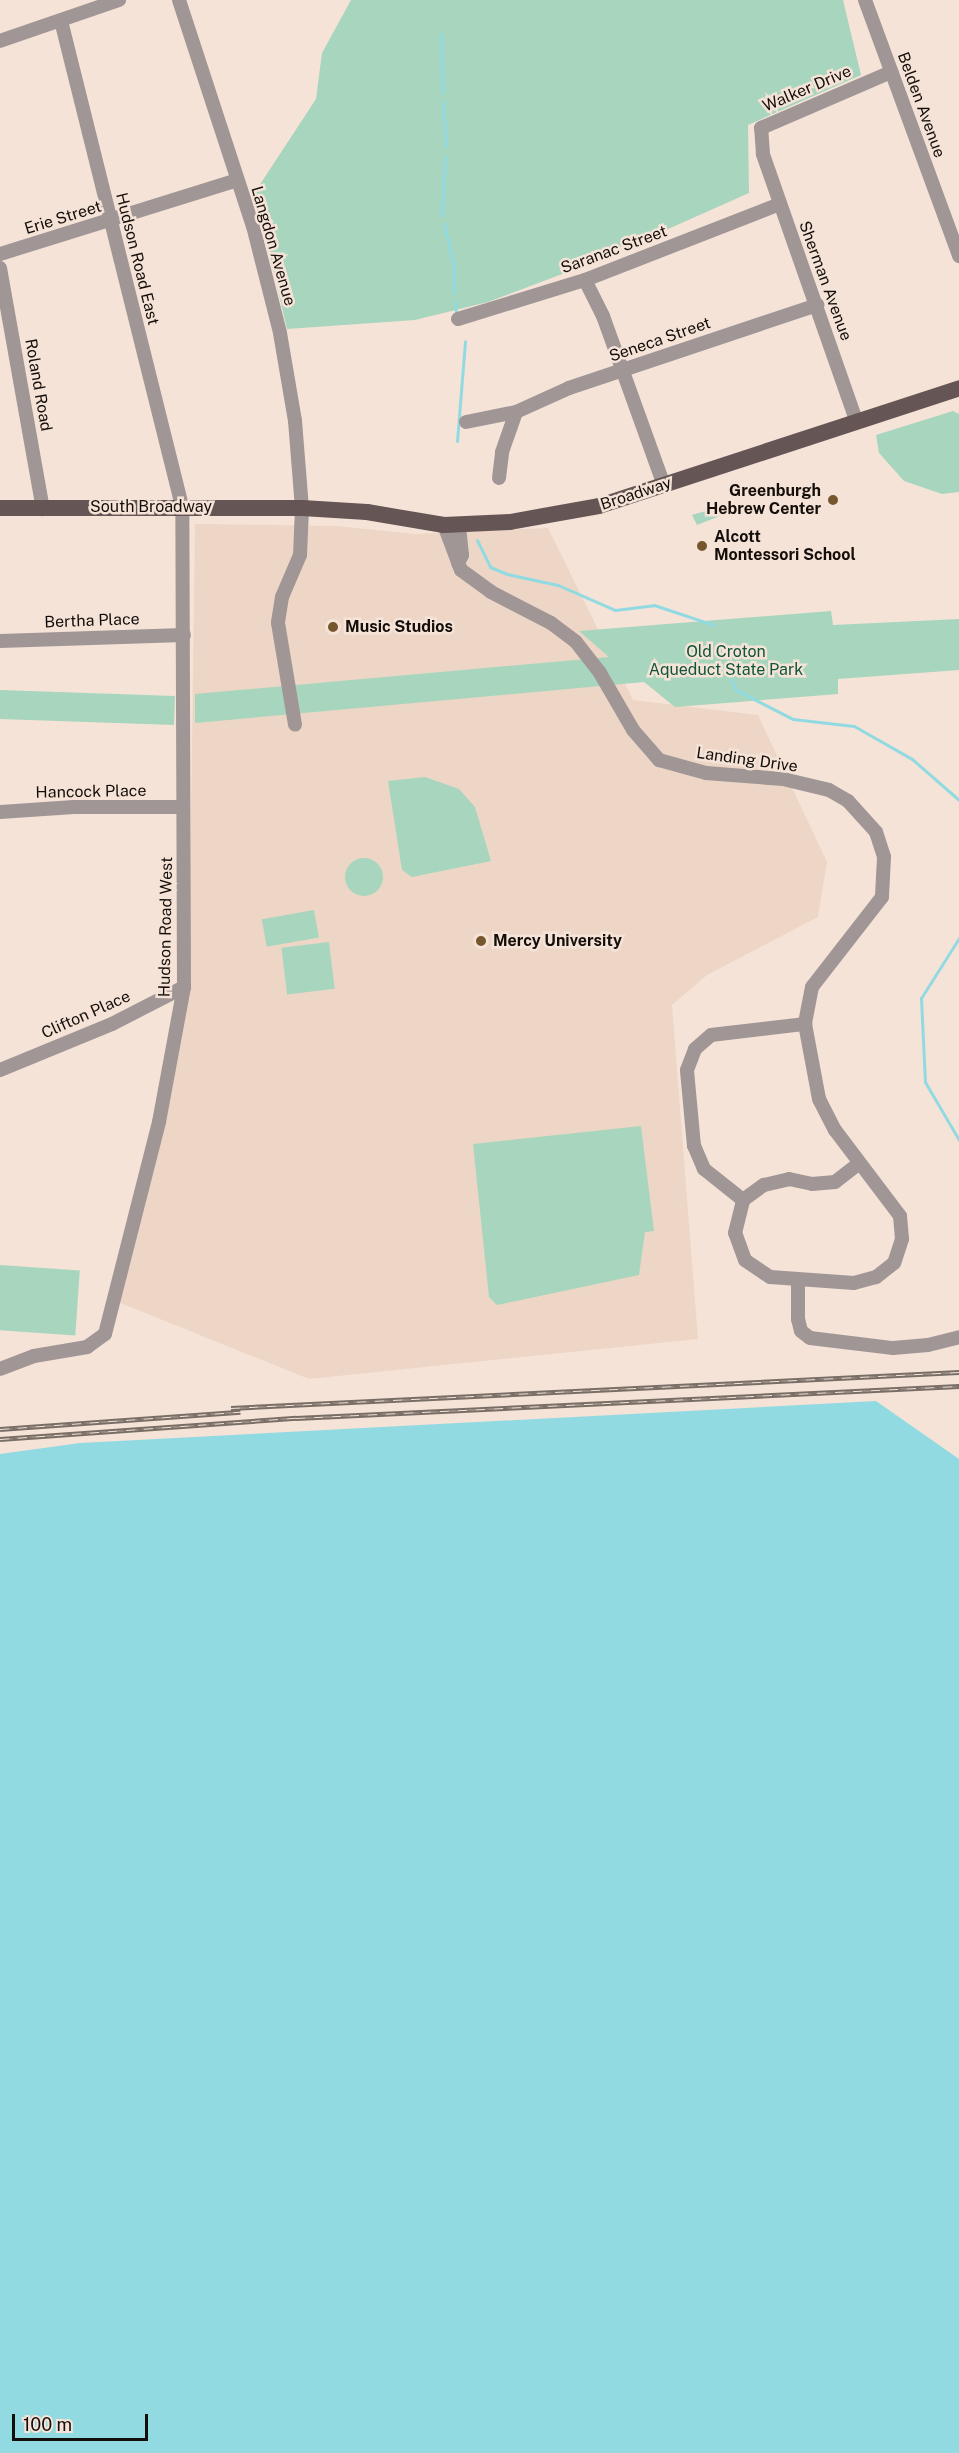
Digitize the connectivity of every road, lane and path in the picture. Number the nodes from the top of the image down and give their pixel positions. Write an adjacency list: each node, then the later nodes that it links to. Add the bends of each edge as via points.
1 (119, 0): 4 (street)
2 (179, 0): 8 (street, Langdon Avenue)
3 (864, 0): 6 (street, Belden Avenue)
4 (61, 21): 5 (street); 10 (street, Hudson Road East)
5 (0, 41)
6 (891, 72): 7 (street, Walker Drive, via 765,123 761,128); 12 (street, Belden Avenue)
7 (763, 154): 9 (street, Sherman Avenue)
8 (237, 180): 10 (street, Erie Street); 27 (street, Langdon Avenue, via 280,333 295,421)
9 (780, 204): 14 (street, Saranac Street); 15 (street, Sherman Avenue)
10 (111, 221): 11 (street, Erie Street); 24 (street, Hudson Road East)
11 (0, 254)
12 (959, 256)
13 (0, 268): 26 (street, Roland Road)
14 (585, 280): 16 (street, Saranac Street); 17 (street)
15 (817, 305): 17 (street, Seneca Street); 20 (street, Sherman Avenue)
16 (458, 320)
17 (622, 371): 19 (street, Seneca Street); 23 (street)
18 (959, 388): 20 (main road, Broadway)
19 (516, 412): 21 (street, Seneca Street); 22 (street, via 502,452)
20 (856, 420): 23 (main road, Broadway)
21 (466, 422)
22 (499, 477)
23 (664, 485): 28 (main road, Broadway, via 551,517)
24 (182, 506): 26 (main road, South Broadway); 27 (main road, South Broadway); 29 (street, Hudson Road West)
25 (0, 508): 26 (main road, South Broadway)
26 (43, 508)
27 (302, 508): 28 (main road, Broadway, via 367,512); 31 (street, Langdon Avenue, via 300,555 282,597 278,623)
28 (451, 525): 35 (street, Landing Drive, via 462,555 458,563 491,592 570,637 600,673 633,730 659,760 706,773 783,779 829,790 848,801 876,832 884,857 882,897 812,987)
29 (184, 635): 30 (street, Bertha Place); 32 (street, Hudson Road West)
30 (0, 641)
31 (296, 725)
32 (183, 807): 33 (street, Hancock Place); 34 (street, Hudson Road West)
33 (0, 812)
34 (184, 987): 36 (street, Clifton Place, via 112,1024); 41 (street, Hudson Road West, via 159,1122 105,1334 87,1347 34,1356)
35 (805, 1024): 37 (street, Landing Drive, via 819,1099); 38 (street, via 711,1035 696,1049 687,1070 698,1154 704,1169)
36 (0, 1070)
37 (858, 1164): 38 (street, via 835,1182 812,1184 789,1179 764,1185); 39 (street, Landing Drive, via 900,1216 902,1239 894,1263 876,1277 854,1283)
38 (743, 1200): 39 (street, Landing Drive, via 735,1233 745,1260 770,1277)
39 (798, 1280): 40 (street, via 798,1319 801,1331 810,1338 893,1348)
40 (959, 1337)
41 (0, 1369)

